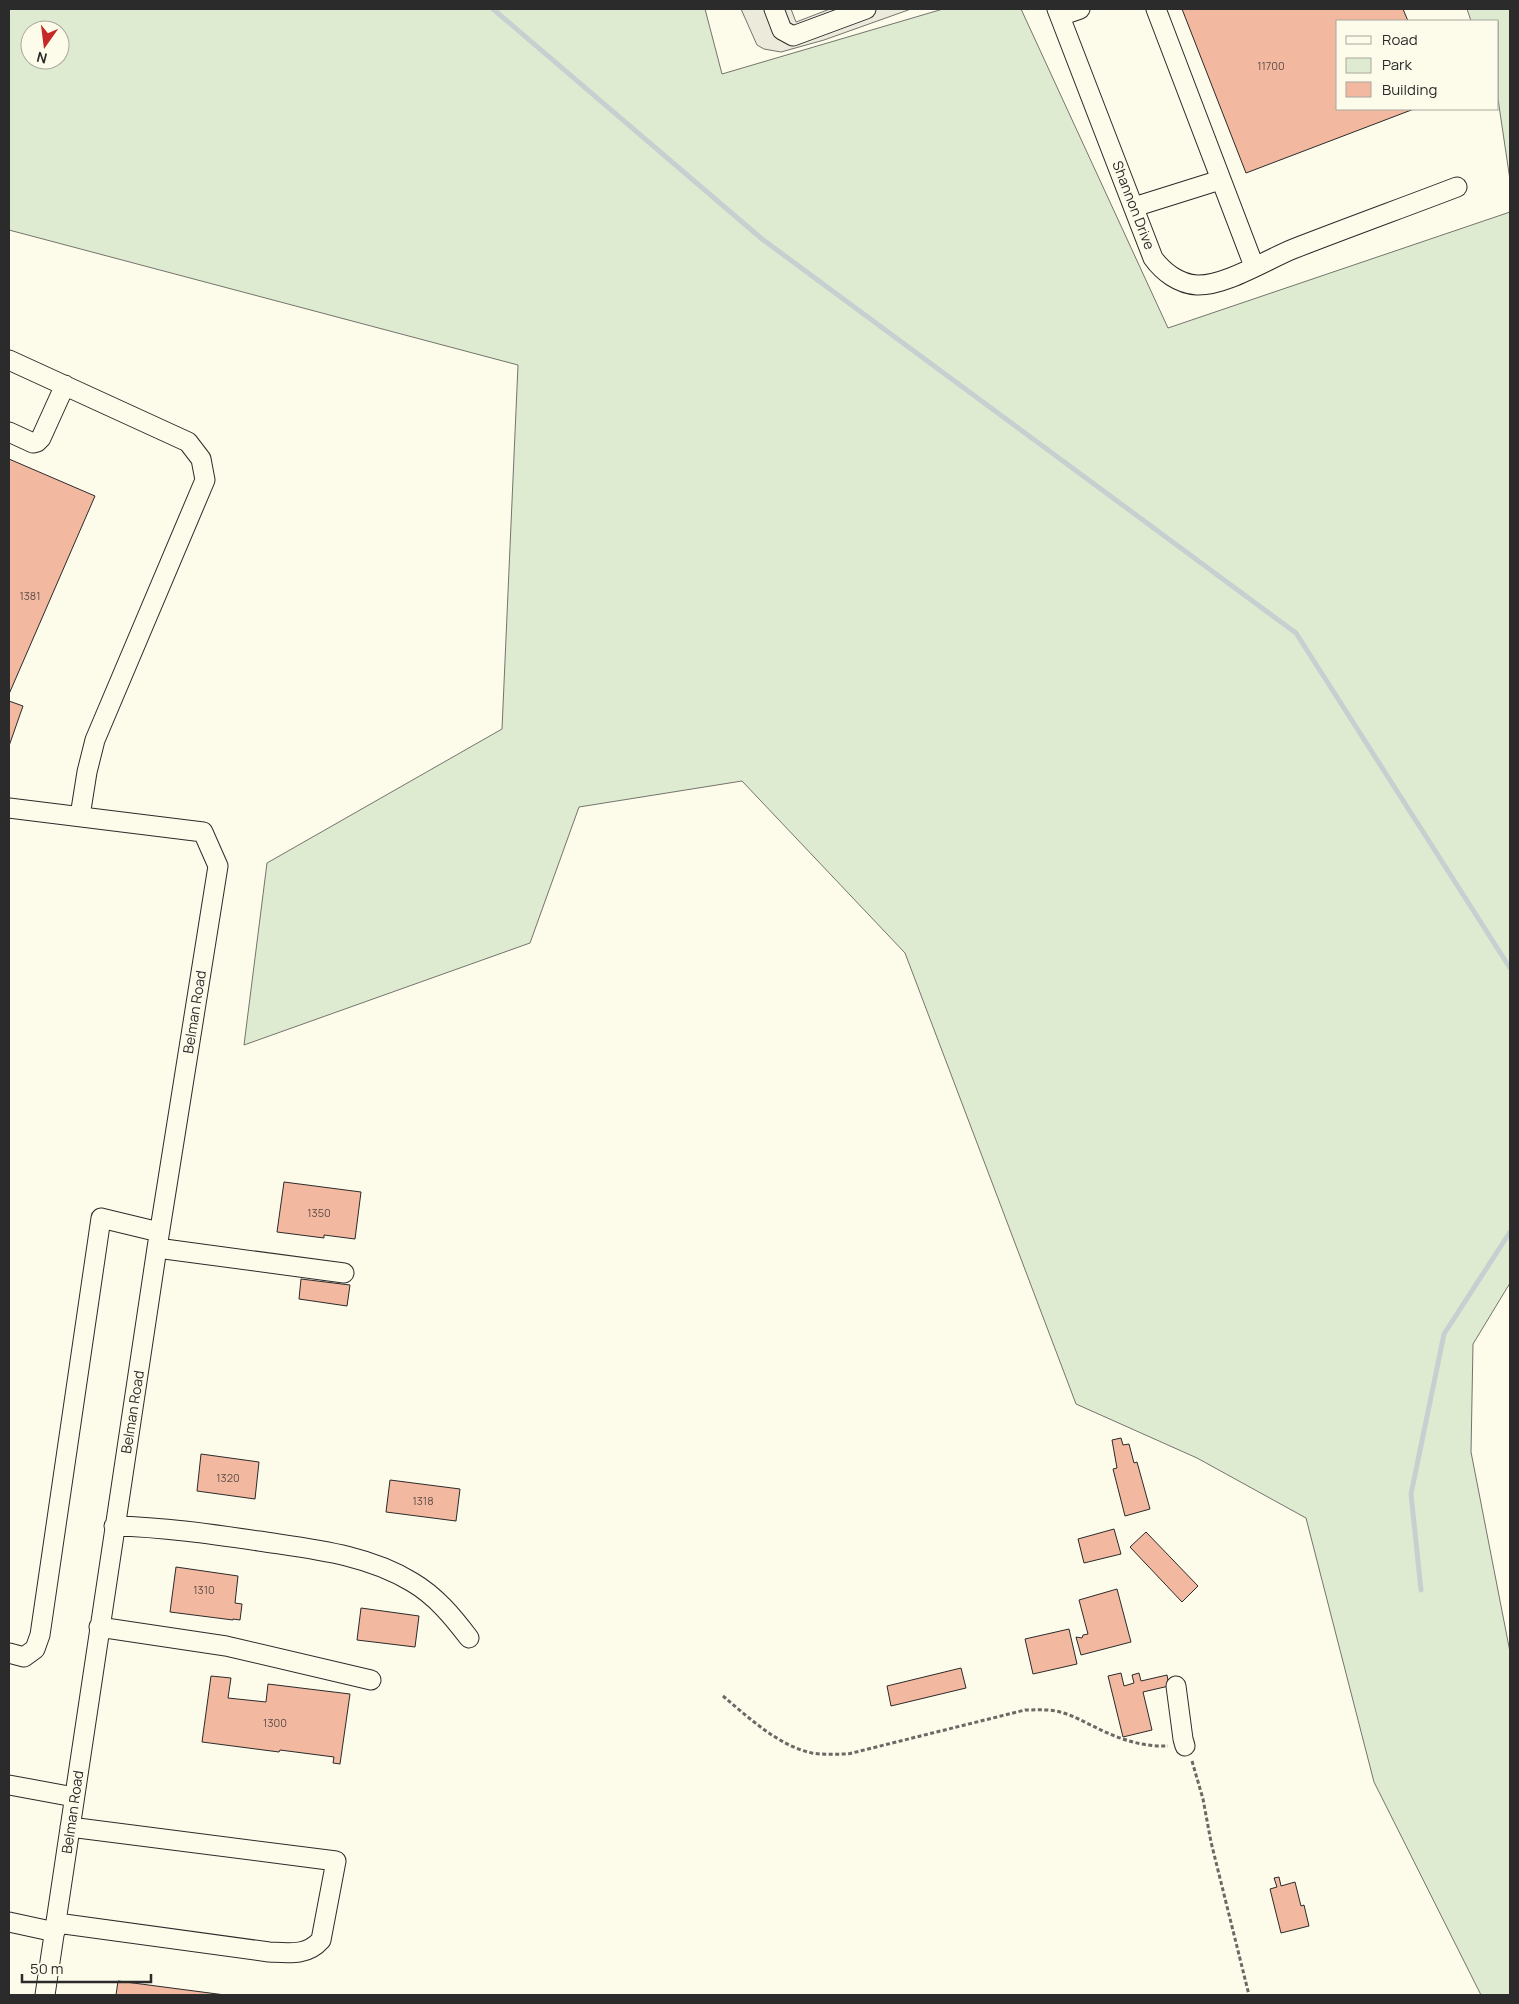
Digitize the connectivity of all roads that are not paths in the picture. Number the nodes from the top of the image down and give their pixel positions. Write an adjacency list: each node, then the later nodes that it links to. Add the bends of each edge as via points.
1 (774, 9): 2 (street, via 782,30 793,36)
2 (866, 9)
3 (1080, 9): 5 (street)
4 (1156, 9): 6 (street)
5 (1058, 12): 8 (street, Shannon Drive)
6 (1220, 180): 8 (street); 9 (street)
7 (1457, 187): 9 (street, Shannon Drive)
8 (1134, 207): 9 (street, Shannon Drive, via 1158,265 1182,282 1210,284)
9 (1254, 266)
10 (9, 360): 11 (street)
11 (65, 385): 12 (street, via 37,442); 14 (street, via 188,442 201,459 205,480 95,740)
12 (9, 432)
13 (9, 808): 14 (street)
14 (80, 816): 15 (street, Belman Road, via 203,832 218,866)
15 (158, 1240): 16 (street); 17 (street, Belman Road); 20 (street, via 101,1218 40,1635 35,1649 24,1657)
16 (344, 1273)
17 (114, 1526): 18 (street, Belman Road); 19 (street, via 223,1536 356,1558 413,1582 453,1617)
18 (99, 1627): 21 (street, via 226,1646); 25 (street, Belman Road)
19 (468, 1638)
20 (9, 1653)
21 (371, 1680)
22 (1176, 1686): 23 (street)
23 (1185, 1746)
24 (9, 1785): 25 (street)
25 (74, 1798): 26 (street, Belman Road)
26 (70, 1827): 28 (street, Belman Road); 28 (street, via 336,1861 321,1940 305,1952 269,1952)
27 (9, 1922): 28 (street)
28 (56, 1928): 29 (street, Belman Road)
29 (45, 1995)

